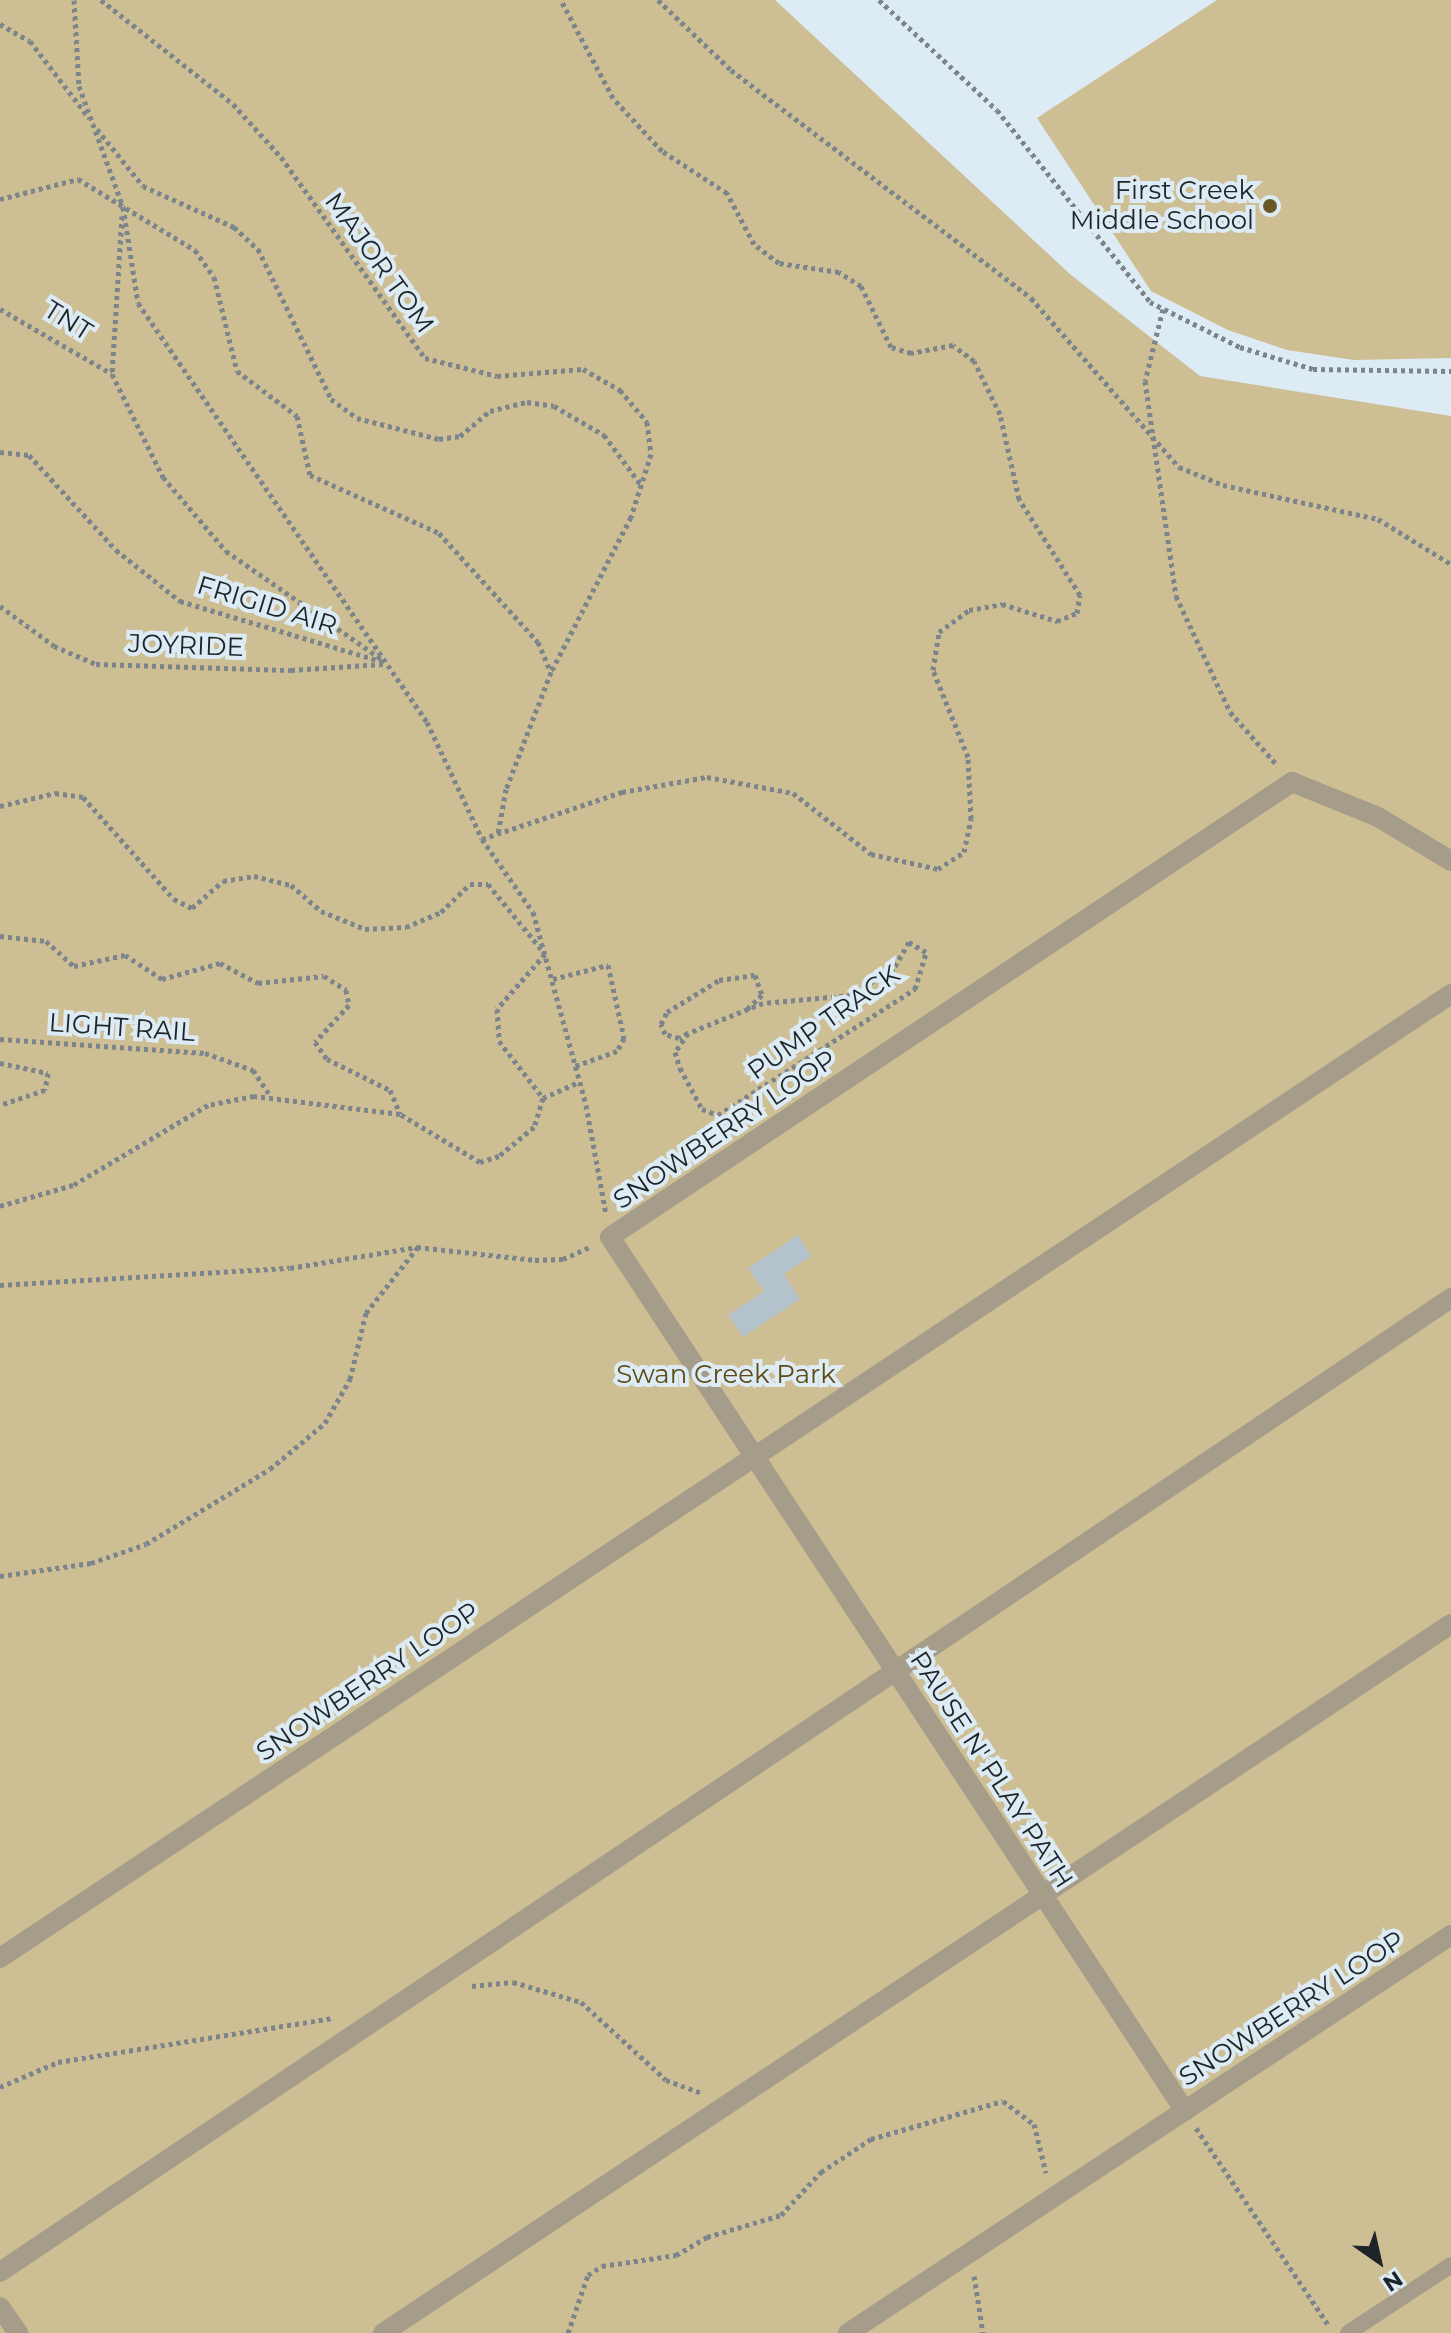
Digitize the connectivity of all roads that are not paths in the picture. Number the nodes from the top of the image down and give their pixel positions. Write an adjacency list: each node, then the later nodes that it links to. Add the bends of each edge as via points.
1 (1451, 861): 4 (street, SNOWBERRY LOOP, via 1378,817 1292,782 610,1237)
2 (1451, 994): 4 (street)
3 (1451, 1298): 6 (street)
4 (754, 1457): 6 (street, PAUSE N' PLAY PATH); 9 (street, SNOWBERRY LOOP)
5 (1451, 1624): 7 (street)
6 (895, 1672): 7 (street, PAUSE N' PLAY PATH); 12 (street)
7 (1042, 1895): 10 (street, PAUSE N' PLAY PATH); 15 (street)
8 (1451, 1935): 10 (street, SNOWBERRY LOOP)
9 (0, 1958)
10 (1185, 2111): 16 (street)
11 (1451, 2265): 17 (lane)
12 (0, 2272)
13 (0, 2307): 14 (street)
14 (18, 2333)
15 (383, 2333)
16 (848, 2333)
17 (1348, 2333)

